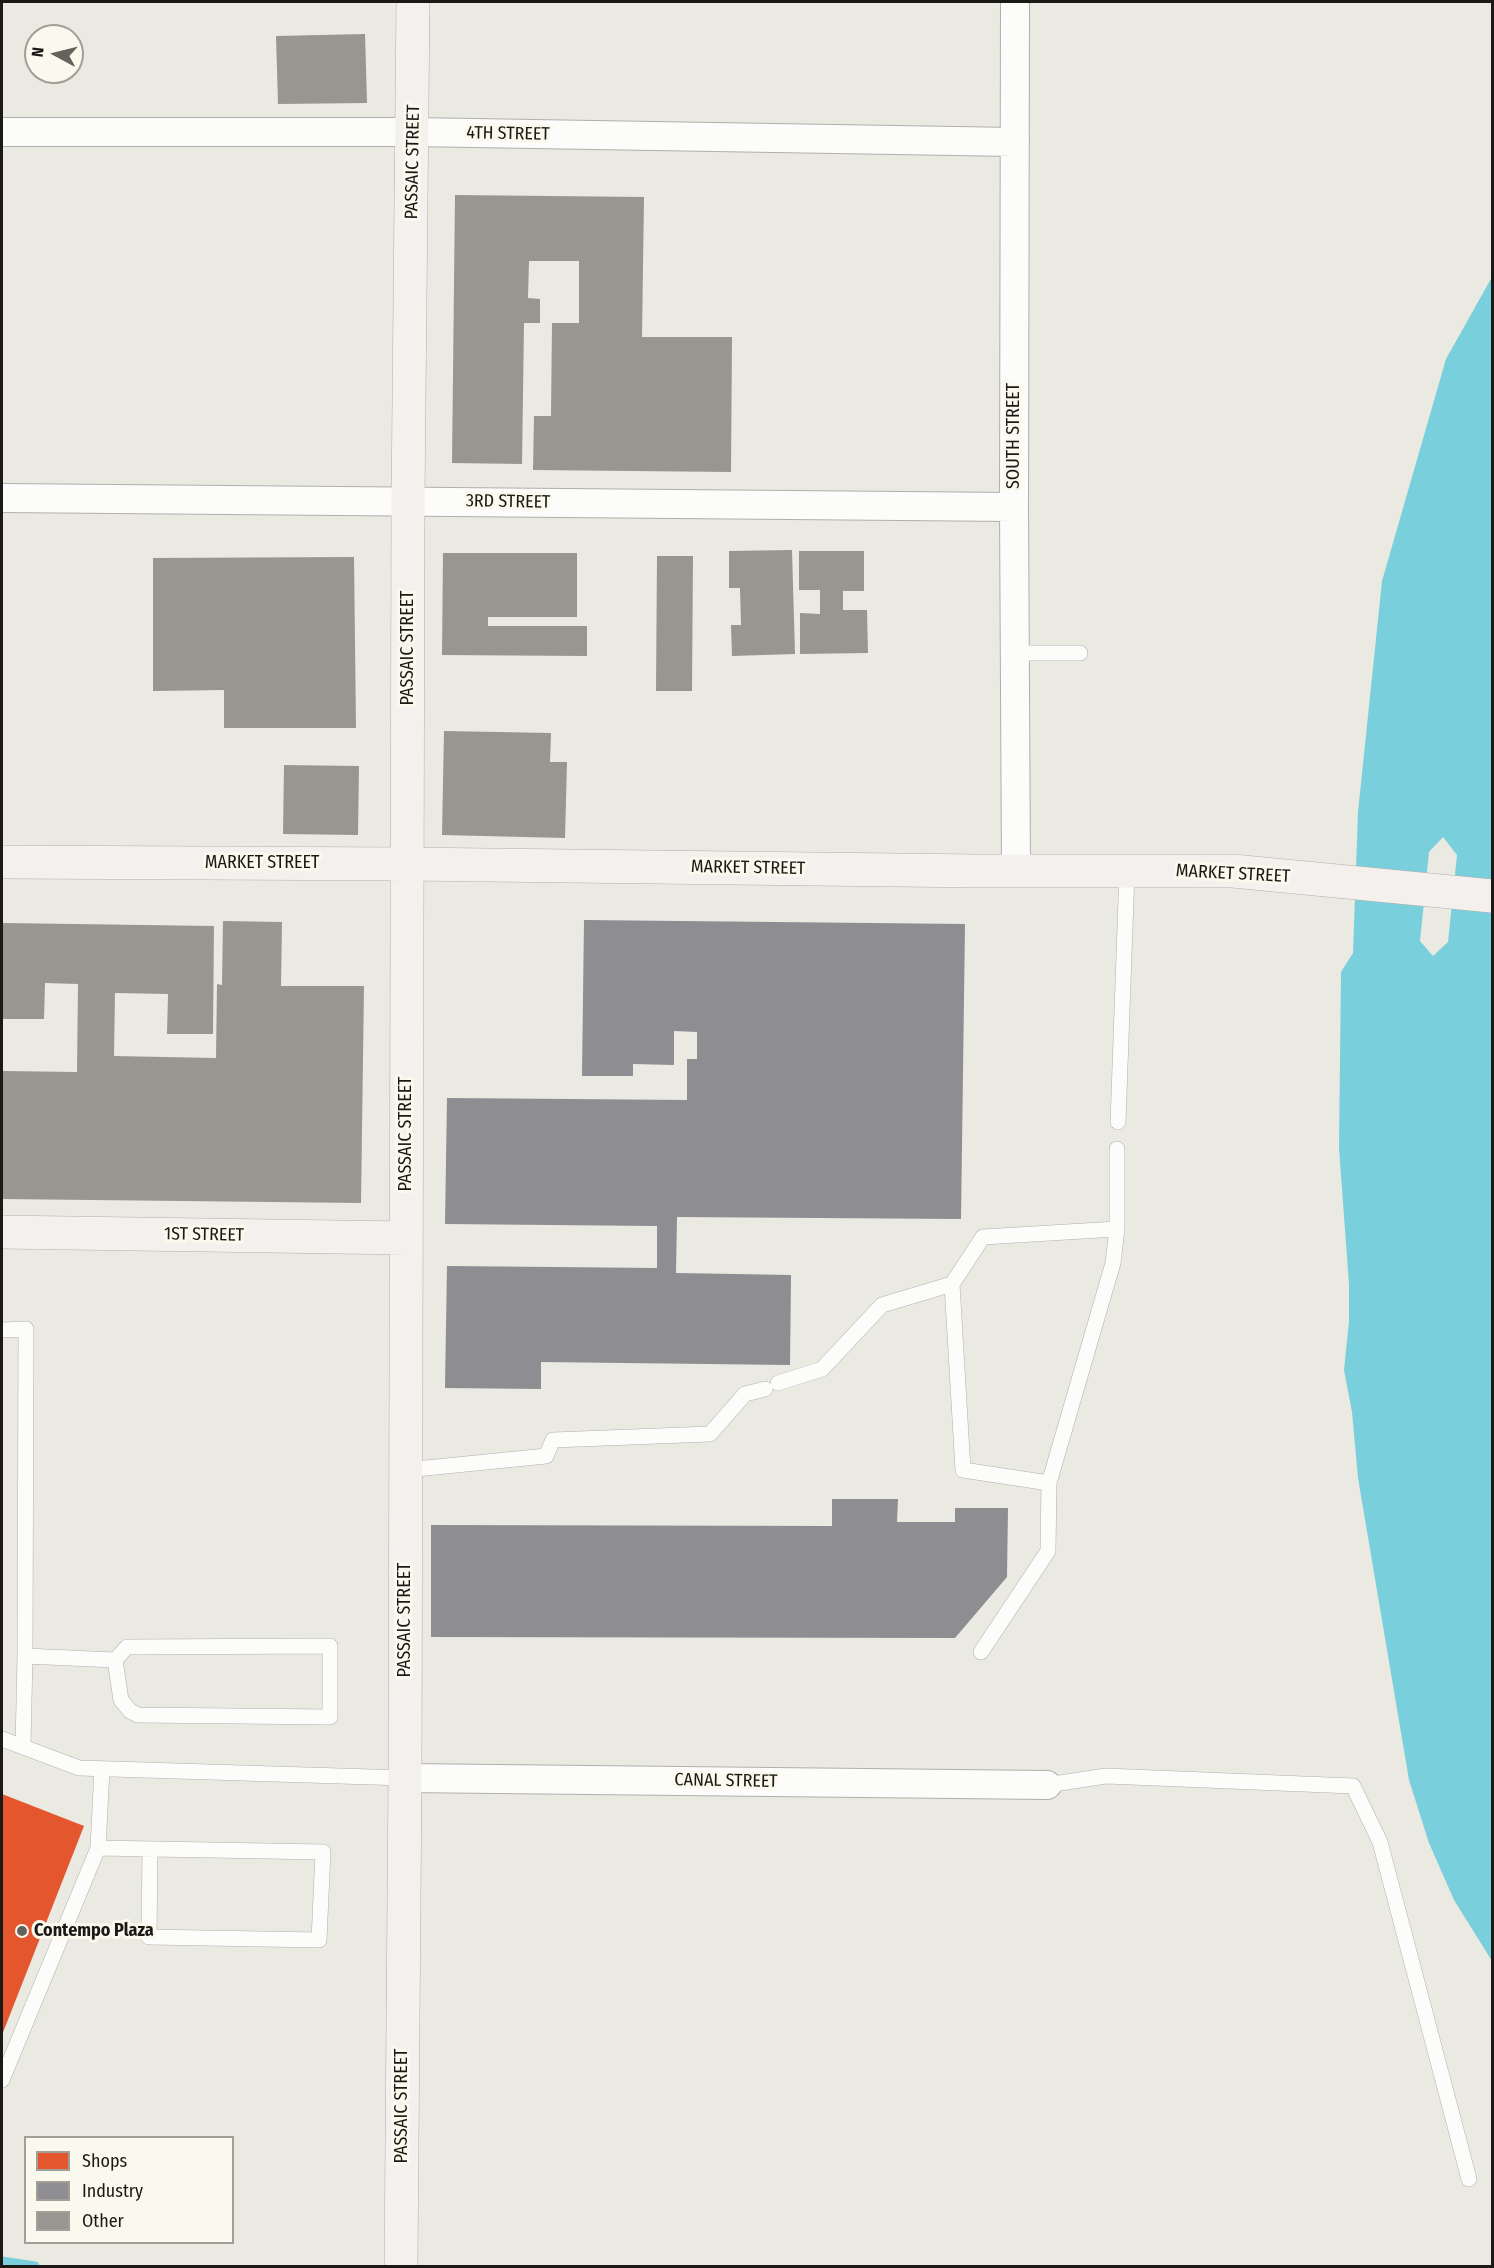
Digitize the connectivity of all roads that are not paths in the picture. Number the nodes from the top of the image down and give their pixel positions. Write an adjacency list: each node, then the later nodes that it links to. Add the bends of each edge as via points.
1 (413, 2): 4 (street, PASSAIC STREET)
2 (1016, 2): 5 (street, SOUTH STREET)
3 (2, 132): 4 (street, 4TH STREET)
4 (413, 132): 5 (street, 4TH STREET); 7 (street, PASSAIC STREET)
5 (1015, 142): 8 (street, SOUTH STREET)
6 (2, 498): 7 (street, 3RD STREET)
7 (408, 501): 8 (street, 3RD STREET); 12 (street, PASSAIC STREET)
8 (1014, 507): 9 (street, SOUTH STREET)
9 (1015, 653): 10 (lane); 14 (street, SOUTH STREET)
10 (1080, 653)
11 (2, 862): 12 (street, MARKET STREET)
12 (406, 864): 14 (street, MARKET STREET); 20 (street, PASSAIC STREET)
13 (1127, 871): 14 (street, MARKET STREET); 15 (street, MARKET STREET, via 1233,872); 16 (lane)
14 (1016, 872)
15 (1492, 896)
16 (1118, 1122)
17 (1117, 1149): 18 (lane)
18 (1117, 1229): 21 (lane, via 983,1237); 24 (lane, via 1113,1263)
19 (2, 1232): 20 (street, 1ST STREET)
20 (406, 1238): 23 (street, PASSAIC STREET)
21 (952, 1284): 23 (lane, via 882,1305 822,1369 745,1394 710,1434 553,1440 546,1456); 24 (lane, via 963,1470)
22 (2, 1330): 26 (lane, via 26,1329)
23 (405, 1470): 31 (street, PASSAIC STREET)
24 (1049, 1483): 25 (lane, via 1048,1551)
25 (981, 1652)
26 (25, 1656): 27 (lane); 29 (lane)
27 (115, 1660): 27 (lane, via 127,1647 330,1646 330,1717 138,1715 121,1700)
28 (2, 1739): 29 (lane)
29 (23, 1747): 30 (lane, via 80,1768)
30 (102, 1769): 31 (lane); 33 (lane)
31 (405, 1778): 32 (street, CANAL STREET); 37 (street, PASSAIC STREET)
32 (1047, 1785): 36 (lane, via 1106,1776 1353,1786 1380,1842)
33 (98, 1848): 34 (lane); 35 (lane)
34 (150, 1849): 34 (lane, via 323,1851 319,1940 149,1937)
35 (2, 2080)
36 (1469, 2179)
37 (401, 2266)

